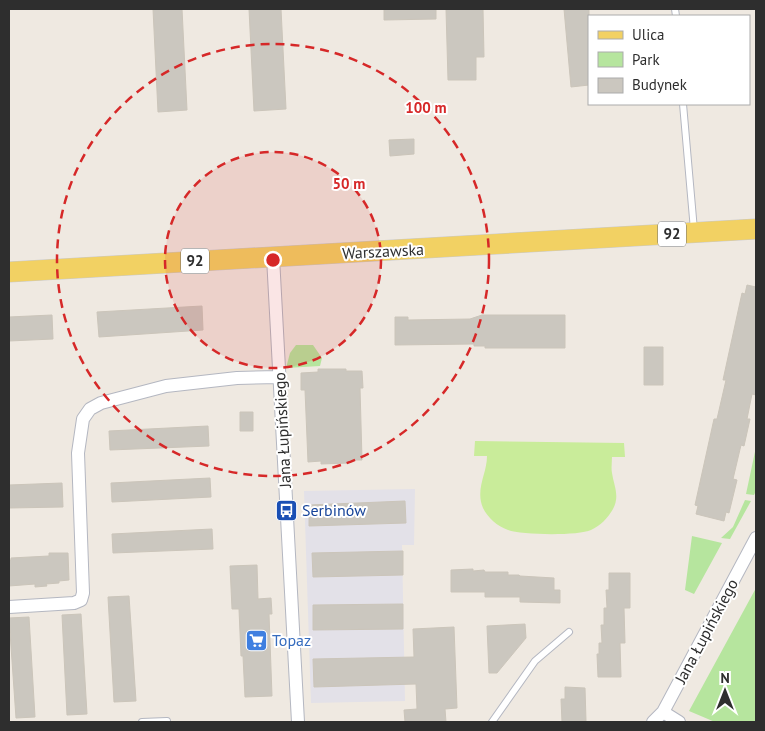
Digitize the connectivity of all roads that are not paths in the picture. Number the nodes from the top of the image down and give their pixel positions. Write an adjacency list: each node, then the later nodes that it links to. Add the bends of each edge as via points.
1 (683, 105): 3 (lane)
2 (756, 230): 3 (main road, Warszawska / 92)
3 (694, 233): 4 (main road, Warszawska / 92)
4 (273, 257): 5 (main road, Warszawska / 92); 6 (street, Jana Łupińskiego)
5 (9, 272)
6 (279, 377): 8 (street, via 166,386 100,402 90,409 83,419 78,453 81,600); 13 (street, Jana Łupińskiego)
7 (756, 538): 10 (street, Jana Łupińskiego)
8 (9, 607)
9 (569, 632): 14 (lane, via 535,661)
10 (663, 712): 15 (street, Jana Łupińskiego); 16 (street)
11 (167, 721): 12 (lane)
12 (142, 722)
13 (298, 722)
14 (492, 722)
15 (653, 722)
16 (679, 722)

